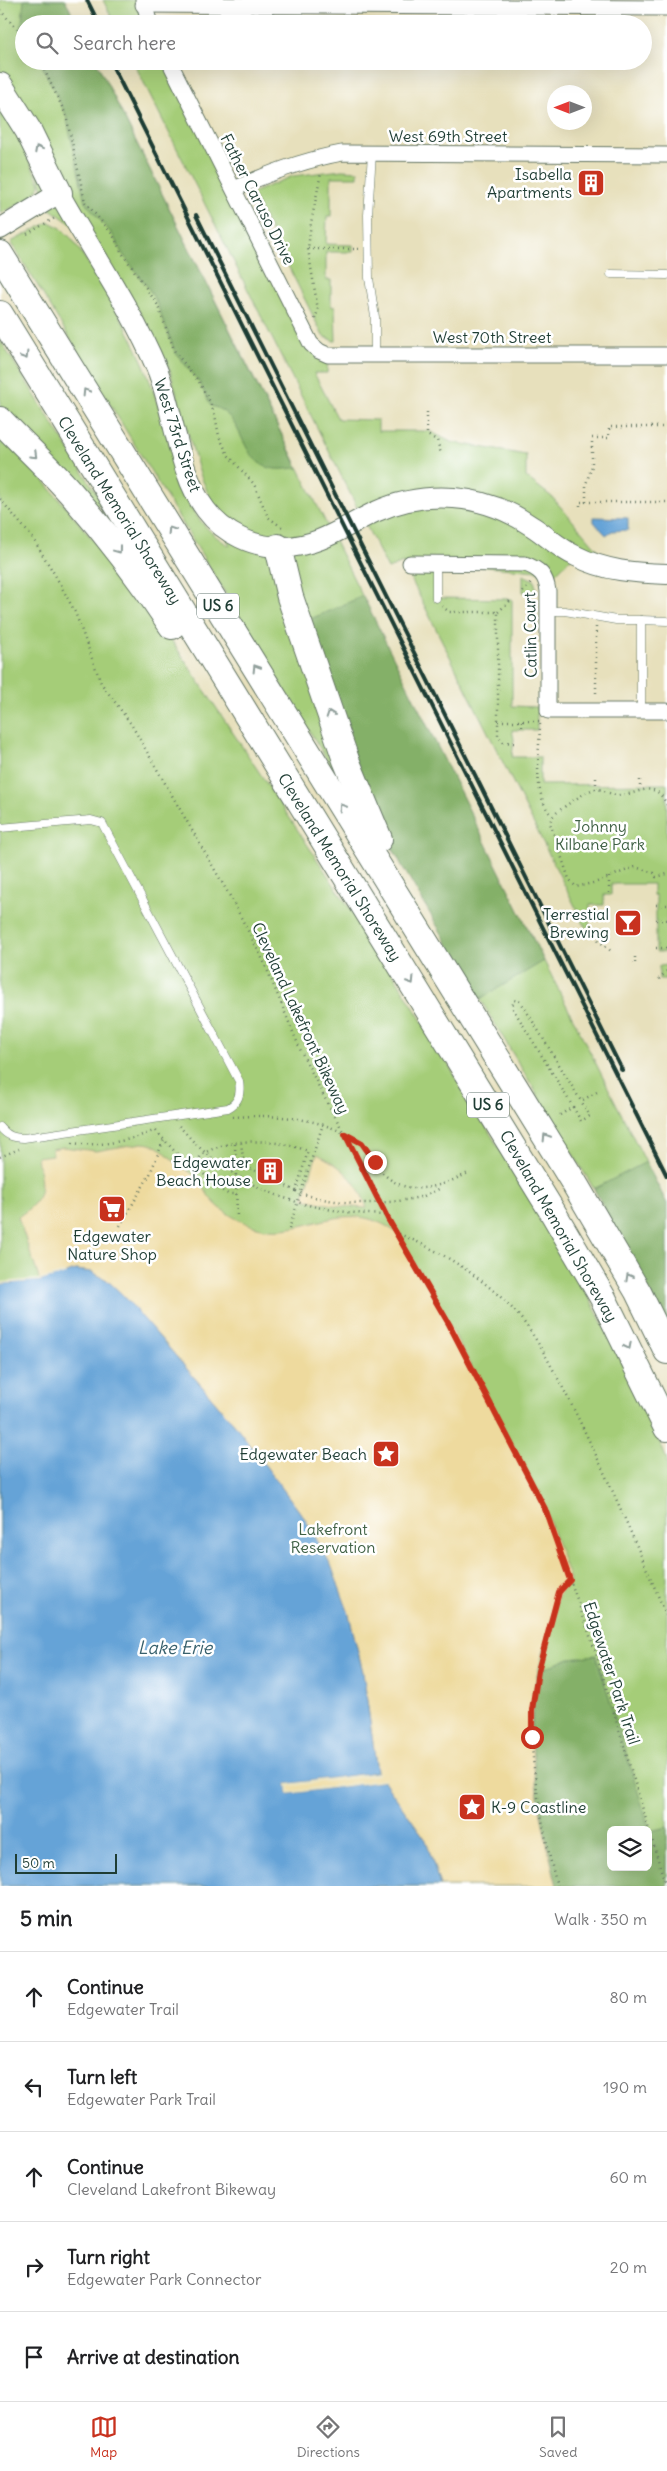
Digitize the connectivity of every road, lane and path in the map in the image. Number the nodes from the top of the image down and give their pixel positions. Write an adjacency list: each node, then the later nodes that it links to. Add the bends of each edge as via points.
1 (143, 3): 2 (street); 4 (street)
2 (667, 8)
3 (0, 10): 5 (path)
4 (147, 15)
5 (15, 27)
6 (44, 70): 33 (path, via 66,115 85,202 113,235 158,304 175,352 209,400 228,455 254,484 268,517 277,525)
7 (174, 70): 12 (street, Father Caruso Drive)
8 (0, 86): 13 (highway, one-way to 8, via 28,130)
9 (372, 153): 10 (street, West 69th Street); 12 (street, West 69th Street, via 342,153 310,159); 16 (lane)
10 (667, 155)
11 (322, 171): 15 (path, via 310,222)
12 (234, 189): 22 (street, Father Caruso Drive, via 310,344)
13 (59, 193): 14 (street); 33 (street, West 73rd Street, via 153,360 189,477 200,502 211,516 236,536 254,543)
14 (0, 229)
15 (308, 249): 16 (path); 21 (path, via 318,310)
16 (368, 249): 23 (lane)
17 (2, 256): 72 (highway, Cleveland Memorial Shoreway / US 6, one-way to 17)
18 (611, 274): 19 (lane)
19 (667, 275)
20 (0, 314): 51 (highway, Cleveland Memorial Shoreway / US 6, one-way to 51)
21 (315, 319)
22 (319, 351): 23 (street, West 70th Street, via 328,355)
23 (375, 354): 24 (street, West 70th Street)
24 (667, 355)
25 (427, 412): 28 (path, via 427,436 438,440)
26 (0, 420): 51 (highway, one-way to 51, via 102,529 200,670)
27 (667, 427): 30 (path, via 609,427 609,438 592,438 592,466 586,484)
28 (441, 454)
29 (0, 499): 89 (path, Cleveland Lakefront Bikeway, via 17,516 56,575 101,683 131,724 232,898 264,962 304,1056)
30 (586, 502): 31 (path); 32 (path, via 580,502)
31 (667, 502)
32 (580, 506)
33 (283, 538): 36 (street, West 73rd Street, via 298,546 397,504 430,498 454,498 480,502 508,512 574,555 598,566 623,572); 72 (highway, one-way to 33, via 359,795 290,596)
34 (410, 563): 35 (street, Catlin Court)
35 (436, 563): 39 (lane); 41 (street, Catlin Court, via 525,564 535,568 546,582)
36 (667, 574)
37 (534, 580): 38 (path)
38 (523, 592)
39 (438, 599): 42 (path, via 449,612)
40 (512, 599): 42 (path)
41 (548, 610): 43 (lane); 46 (street, Catlin Court, via 548,711)
42 (498, 612): 49 (path)
43 (596, 618): 44 (lane); 46 (path)
44 (640, 620): 45 (lane); 47 (lane)
45 (667, 621)
46 (596, 711): 47 (street)
47 (640, 711): 48 (street)
48 (667, 711)
49 (498, 721): 50 (path); 53 (path, via 499,740)
50 (522, 721): 52 (path); 59 (path, via 540,721 540,789 542,802)
51 (256, 731): 108 (highway, Cleveland Memorial Shoreway / US 6, one-way to 108, via 578,1254 626,1342)
52 (522, 731)
53 (514, 743)
54 (596, 778): 56 (path)
55 (640, 780): 57 (path)
56 (596, 789): 57 (path, via 616,795); 59 (path, via 583,792)
57 (640, 789): 58 (path, via 655,791)
58 (667, 805)
59 (552, 816): 62 (path, via 551,826 572,885 582,887)
60 (0, 828): 85 (lane, via 91,820 102,823 240,1088 235,1104 228,1108 24,1138 15,1138)
61 (667, 874): 62 (path, via 656,877 654,873 635,867)
62 (609, 876): 63 (path)
63 (609, 895)
64 (656, 905): 65 (path)
65 (667, 905)
66 (656, 920): 67 (path)
67 (667, 920)
68 (592, 926): 71 (path, via 599,941)
69 (656, 948): 70 (path)
70 (667, 948)
71 (612, 950)
72 (432, 952): 107 (highway, Cleveland Memorial Shoreway / US 6, one-way to 72, via 600,1226)
73 (635, 957): 74 (path)
74 (635, 963)
75 (667, 971): 76 (path)
76 (659, 979)
77 (597, 1092): 78 (path)
78 (581, 1101): 79 (path, via 590,1116 582,1121); 79 (path, via 521,1002 514,1000 512,1007)
79 (573, 1107): 80 (path)
80 (560, 1115)
81 (231, 1118): 83 (path, via 279,1116)
82 (188, 1124): 84 (path)
83 (323, 1124): 89 (path); 101 (path)
84 (179, 1126): 86 (path); 94 (path)
85 (0, 1127)
86 (171, 1127)
87 (163, 1129): 88 (path)
88 (155, 1130): 90 (path); 93 (path, via 135,1139)
89 (345, 1134): 98 (path, via 362,1143 380,1170 392,1180 423,1189); 102 (path, Cleveland Lakefront Bikeway)
90 (164, 1140): 95 (path, via 180,1157); 104 (path, via 150,1174)
91 (241, 1143): 92 (path); 99 (path, via 244,1165); 99 (path, via 266,1142 308,1151)
92 (235, 1144): 94 (path); 97 (path)
93 (84, 1145)
94 (206, 1152): 95 (path, via 198,1159); 97 (path)
95 (196, 1167): 100 (path, via 223,1192)
96 (468, 1173): 98 (path)
97 (236, 1175): 100 (path); 101 (path, via 270,1194)
98 (444, 1186): 99 (path, bridge, via 424,1196 389,1202 314,1196)
99 (296, 1190)
100 (237, 1194): 103 (path)
101 (297, 1203): 102 (path, via 337,1212); 105 (path)
102 (386, 1215): 106 (path, Cleveland Lakefront Bikeway)
103 (237, 1219)
104 (120, 1226)
105 (289, 1229)
106 (398, 1234): 109 (path, Edgewater Park Trail, via 449,1324 545,1509); 110 (path, via 426,1244 478,1279 509,1304 530,1332 588,1436)
107 (667, 1351)
108 (667, 1428)
109 (570, 1580): 111 (path, via 559,1592 538,1671 532,1710 537,1781); 112 (path, Edgewater Park Trail)
110 (667, 1618)
111 (557, 1886)
112 (666, 1886)

